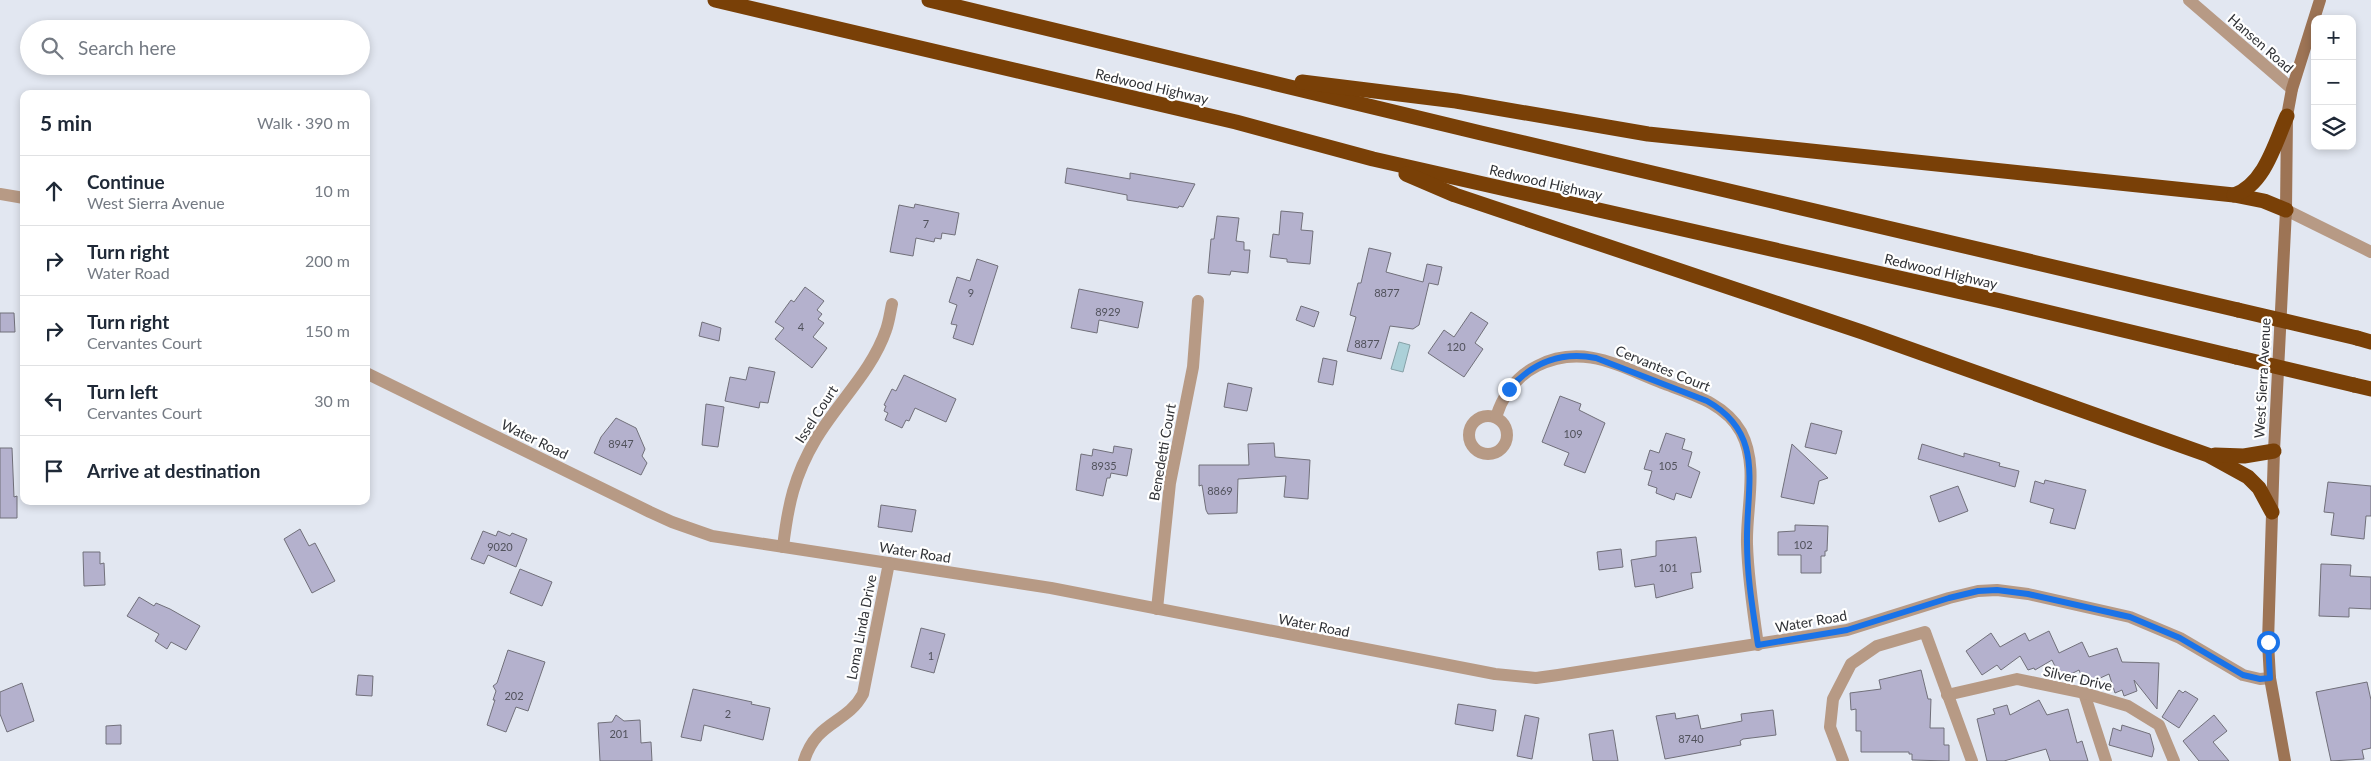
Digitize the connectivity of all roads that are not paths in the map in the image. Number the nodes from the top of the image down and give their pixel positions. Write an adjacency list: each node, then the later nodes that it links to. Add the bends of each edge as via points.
1 (714, 0): 8 (highway, Redwood Highway, via 1236,122)
2 (929, 0): 5 (highway)
3 (2189, 0): 6 (street, Hansen Road)
4 (2320, 0): 6 (main road, West Sierra Avenue)
5 (1226, 72): 10 (highway, via 1456,102 1648,134); 16 (highway, bridge)
6 (2292, 89): 7 (main road, West Sierra Avenue)
7 (2287, 116): 10 (highway, via 2257,178 2248,189); 12 (main road, West Sierra Avenue)
8 (1373, 160): 18 (highway, Redwood Highway, bridge, via 1973,295); 21 (highway, via 1455,195 1843,325)
9 (0, 194): 11 (street)
10 (2234, 195): 12 (highway, via 2264,201)
11 (20, 197)
12 (2286, 210): 13 (street); 20 (main road, West Sierra Avenue)
13 (2371, 252)
14 (1198, 302): 25 (street, Benedetti Court, via 1194,367 1170,483)
15 (892, 304): 23 (street, Issel Court, via 886,330 875,354 816,439 799,472 787,506)
16 (2364, 340)
17 (370, 375): 23 (street, Water Road, via 672,522 731,540)
18 (2371, 389)
19 (1496, 417): 26 (street, Cervantes Court, via 1509,389 1520,377 1547,361 1572,355 1596,358 1719,407 1733,420 1748,448 1747,543)
20 (2274, 451): 21 (highway, via 2234,457); 22 (main road, West Sierra Avenue)
21 (2208, 455): 22 (highway, via 2248,477 2259,488)
22 (2272, 512): 27 (main road, West Sierra Avenue)
23 (783, 547): 24 (street, Water Road)
24 (889, 563): 25 (street, Water Road, via 1051,588); 30 (street, Loma Linda Drive, via 863,694 852,709 818,734)
25 (1156, 609): 26 (street, Water Road, via 1516,677 1558,676)
26 (1758, 645): 27 (street, Water Road, via 1847,630 1949,598 1997,590 2130,617 2180,638 2243,675)
27 (2270, 678): 35 (main road, West Sierra Avenue)
28 (2084, 693): 29 (street, Silver Drive, via 2017,680); 33 (street); 34 (street, Silver Drive, via 2128,706 2159,724)
29 (1947, 695): 31 (street, via 1925,632 1877,646 1851,664 1833,699 1830,727); 32 (street)
30 (804, 761)
31 (1843, 761)
32 (1972, 761)
33 (2106, 761)
34 (2174, 761)
35 (2285, 761)

